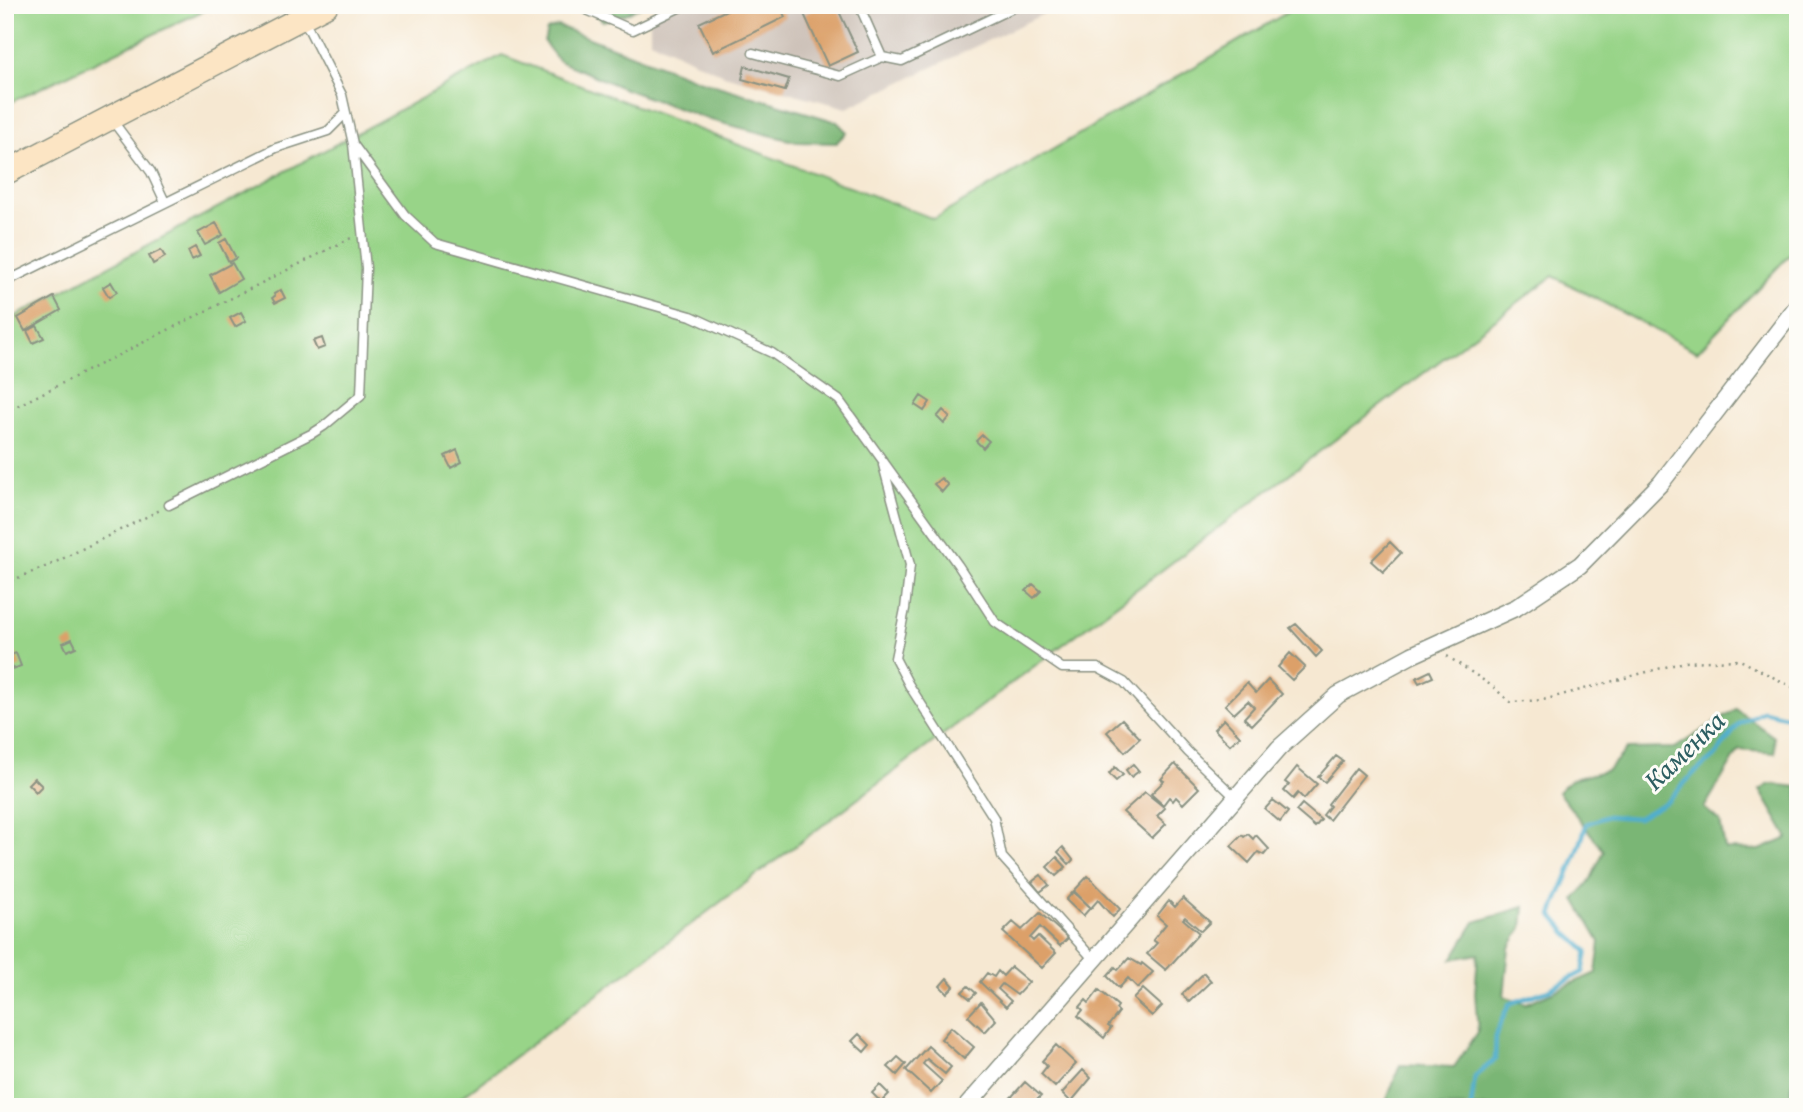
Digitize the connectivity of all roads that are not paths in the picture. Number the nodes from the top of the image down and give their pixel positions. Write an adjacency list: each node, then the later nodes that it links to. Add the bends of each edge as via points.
1 (326, 5): 6 (main road)
2 (575, 5): 3 (lane, via 633,30)
3 (685, 5)
4 (859, 5): 8 (lane)
5 (1019, 5): 8 (lane, via 902,61)
6 (302, 18): 9 (lane, via 336,80); 10 (main road)
7 (753, 52): 8 (lane, via 840,76)
8 (882, 57)
9 (346, 113): 11 (lane); 13 (lane, via 328,131 276,148)
10 (110, 118): 12 (main road); 13 (lane, via 151,172)
11 (353, 144): 16 (lane, via 405,215 435,243 691,316 772,353 839,400); 17 (lane, via 366,268 361,395 313,433)
12 (5, 173)
13 (165, 202): 14 (lane)
14 (5, 282)
15 (1798, 306): 18 (street, via 1661,483 1580,565 1517,607 1338,695 1279,748)
16 (881, 458): 18 (lane, via 995,622 1062,668 1098,668 1124,682); 19 (lane, via 909,565 895,658 994,818 1002,857)
17 (169, 505)
18 (1237, 799): 19 (street)
19 (1094, 960): 20 (street)
20 (966, 1107)

